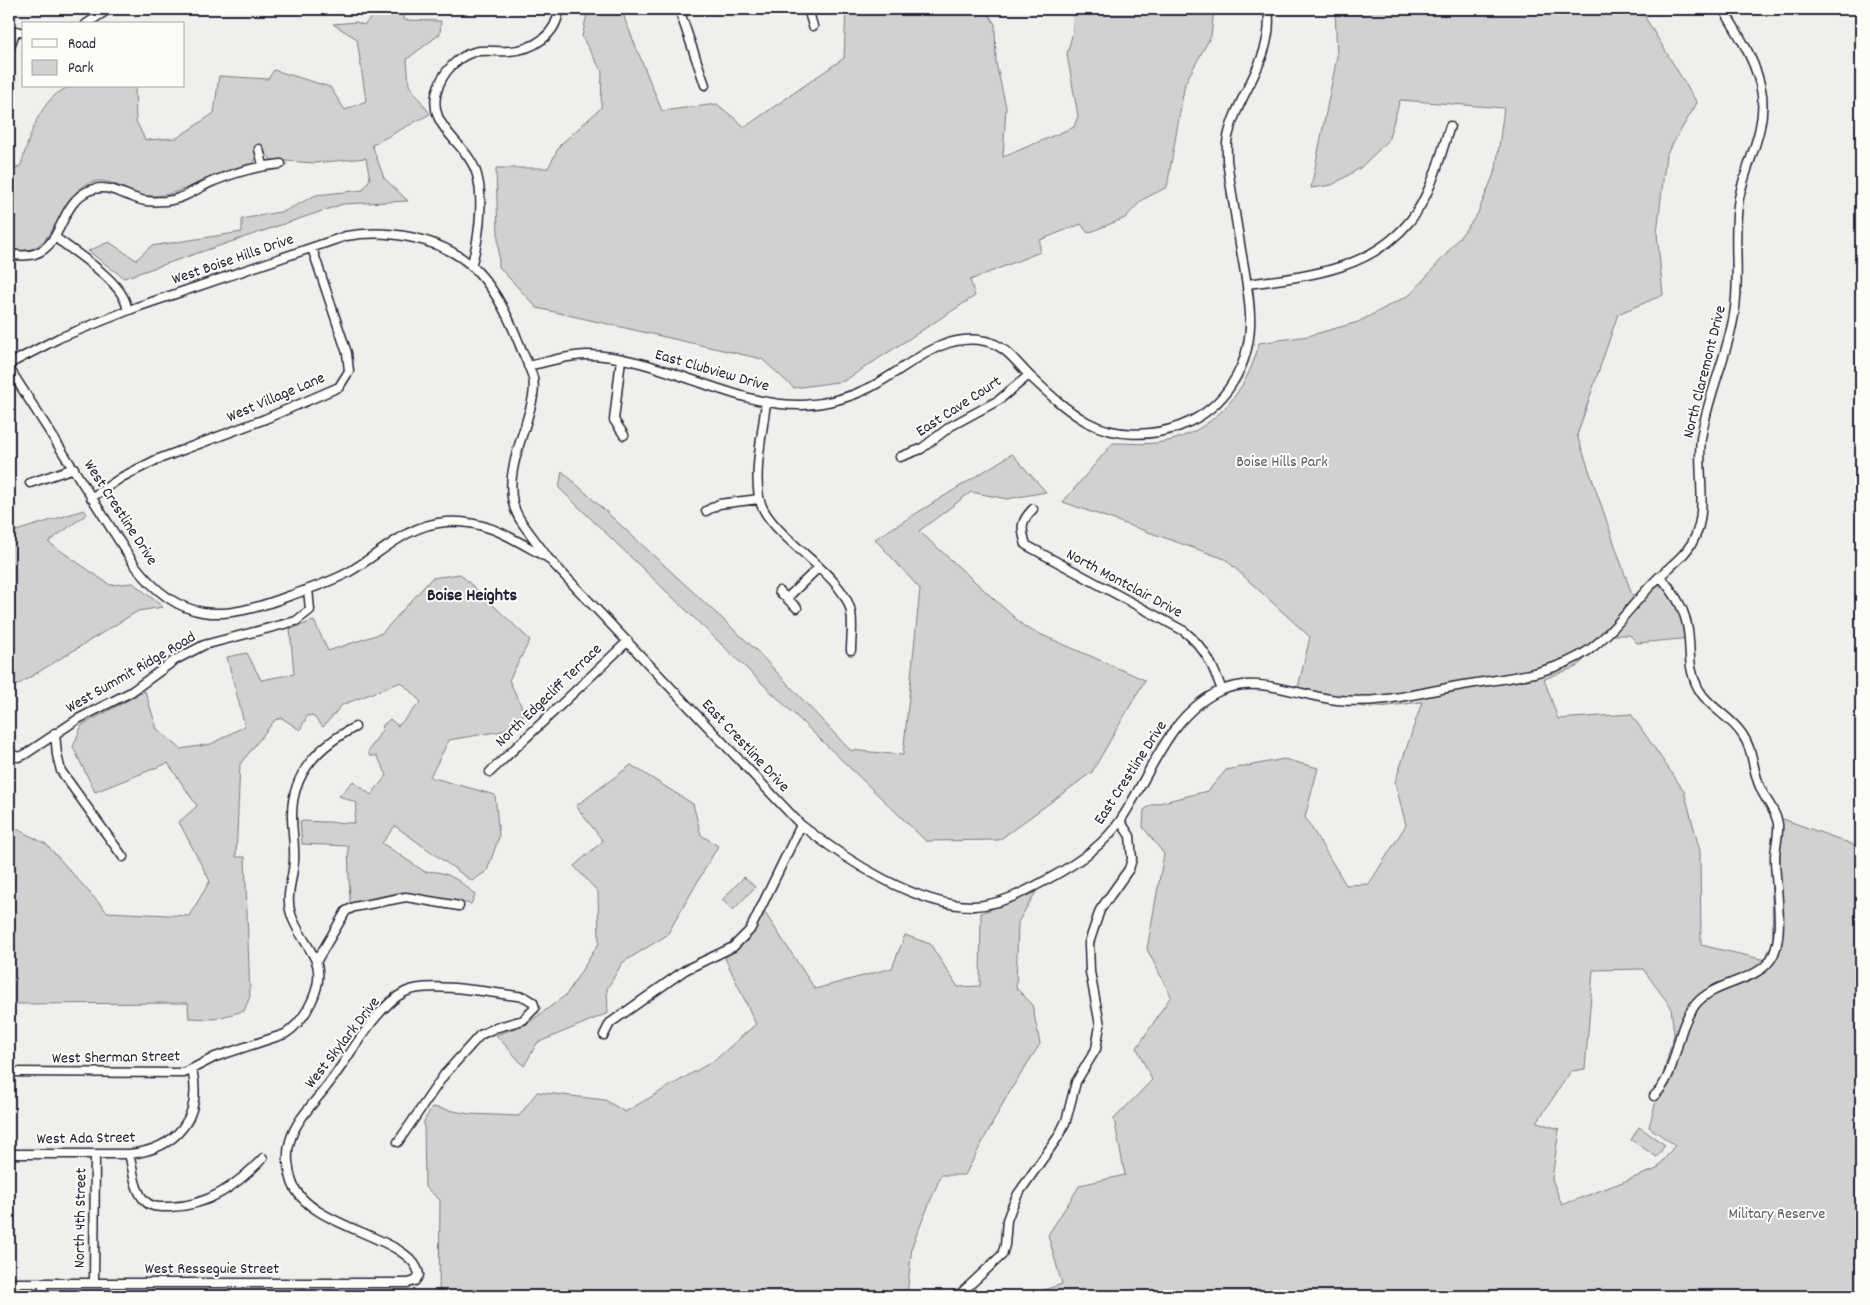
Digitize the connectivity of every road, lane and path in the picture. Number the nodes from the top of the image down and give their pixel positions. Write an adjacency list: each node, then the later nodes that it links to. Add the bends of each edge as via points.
1 (110, 9): 7 (street)
2 (559, 9): 19 (street, via 554,27 536,44 522,50 472,52 449,69 438,86 436,104 441,125 471,161 477,174 478,238)
3 (679, 9): 11 (street)
4 (808, 9): 8 (street)
5 (1268, 9): 20 (street, East Clubview Drive, via 1268,38 1261,63 1227,138 1227,160)
6 (1723, 9): 37 (street, North Claremont Drive, via 1742,40 1758,78 1762,95 1761,122 1736,214 1738,292 1702,438 1700,522 1686,552)
7 (89, 22)
8 (813, 26)
9 (12, 30): 10 (street)
10 (9, 50)
11 (705, 85)
12 (1450, 126): 20 (street, via 1422,200 1410,220 1375,252 1329,272)
13 (260, 150): 15 (street)
14 (281, 164): 15 (street)
15 (263, 166): 16 (street, via 213,181 183,197 167,201 146,201 106,187 88,190 77,197)
16 (56, 238): 18 (street, via 32,254); 21 (street, via 115,285 127,303)
17 (312, 248): 19 (street, West Boise Hills Drive, via 354,235 397,235 443,248); 21 (street, West Boise Hills Drive); 31 (street, West Village Lane, via 346,353 349,371 339,387 156,460)
18 (9, 254)
19 (471, 266): 24 (street, West Boise Hills Drive, via 502,305)
20 (1247, 284): 25 (street, East Clubview Drive, via 1251,328 1244,362 1223,397 1193,421 1150,434 1121,433 1089,423)
21 (127, 311): 23 (street, West Boise Hills Drive, via 59,338)
22 (621, 359): 24 (street, East Clubview Drive, via 588,355 563,357); 26 (street, East Clubview Drive); 27 (street, via 614,420)
23 (9, 366): 29 (street, West Crestline Drive)
24 (528, 366): 35 (street, West Boise Hills Drive, via 533,378 532,400 511,483 518,517)
25 (1029, 375): 26 (street, East Clubview Drive, via 1002,347 987,341 955,340 935,347 872,387 850,396 802,405); 28 (street, East Cave Court, via 998,400 951,426 921,449)
26 (766, 402): 32 (street)
27 (624, 435)
28 (900, 457)
29 (74, 468): 30 (street); 31 (street, West Crestline Drive)
30 (30, 483)
31 (91, 498): 38 (street, West Crestline Drive, via 149,584 166,598 183,606 201,612 236,614)
32 (759, 499): 34 (street, via 720,504); 36 (street, via 774,523)
33 (1034, 509): 44 (street, North Montclair Drive, via 1024,519 1022,532 1026,545 1184,631 1199,644)
34 (706, 510)
35 (548, 558): 38 (street, West Crestline Drive, via 480,524 445,522 407,533 348,572); 42 (street, East Crestline Drive)
36 (818, 568): 40 (street); 43 (street, via 841,591 850,608)
37 (1660, 576): 44 (street, East Crestline Drive, via 1591,648 1574,660 1534,673 1377,701 1334,699 1272,686); 57 (street, via 1684,613 1691,671 1699,689 1742,734 1751,750 1760,789 1775,813 1778,824 1775,857 1778,939 1773,955 1762,968 1725,984 1697,1003 1681,1028 1667,1081)
38 (308, 589): 46 (street, West Summit Ridge Road, via 310,610 304,616 204,645 175,660 131,692)
39 (779, 591): 40 (street)
40 (787, 598): 41 (street)
41 (797, 608)
42 (628, 641): 48 (street, North Edgecliff Terrace); 50 (street, East Crestline Drive)
43 (850, 650)
44 (1222, 690): 49 (street, East Crestline Drive, via 1189,713 1171,733)
45 (355, 728): 53 (street, via 332,739 313,756 296,792 292,814 294,852 289,904)
46 (55, 733): 47 (street, West Summit Ridge Road, via 24,755); 51 (street, via 62,771)
47 (9, 754)
48 (490, 772)
49 (1120, 821): 50 (street, East Crestline Drive, via 1090,852 1060,873 1001,902 975,906 944,904 914,894 836,852); 68 (street, via 1130,836 1132,859 1100,910 1090,943 1090,972 1100,1026 1096,1049 1076,1082 1068,1115 1058,1137 1012,1207 1002,1255)
50 (801, 826): 54 (street, via 750,930 733,947 685,970 610,1023)
51 (123, 857)
52 (459, 906): 53 (street, via 406,897 354,907 346,911)
53 (316, 962): 55 (street, West Sherman Street, via 316,990 294,1028 285,1034 215,1057)
54 (604, 1035)
55 (192, 1069): 56 (street, West Sherman Street, via 184,1073); 61 (street, West Ada Street, via 194,1100 185,1125 161,1147)
56 (9, 1072)
57 (1654, 1096)
58 (398, 1142): 63 (street, West Skylark Drive, via 444,1075 480,1035 523,1020 535,1008 533,1002 526,997 431,987 406,991 368,1028 296,1127 290,1141 289,1170 298,1195 318,1211 412,1259 418,1266 419,1274)
59 (9, 1154): 60 (street, West Ada Street)
60 (95, 1154): 61 (street, West Ada Street); 66 (street, North 4th Street)
61 (129, 1154): 62 (street, via 142,1198 157,1207 194,1205 216,1197)
62 (263, 1158)
63 (415, 1281): 66 (street, West Resseguie Street)
64 (9, 1283): 65 (street, West Resseguie Street)
65 (43, 1283): 66 (street, West Resseguie Street); 67 (street)
66 (94, 1283)
67 (43, 1296)
68 (958, 1296)

